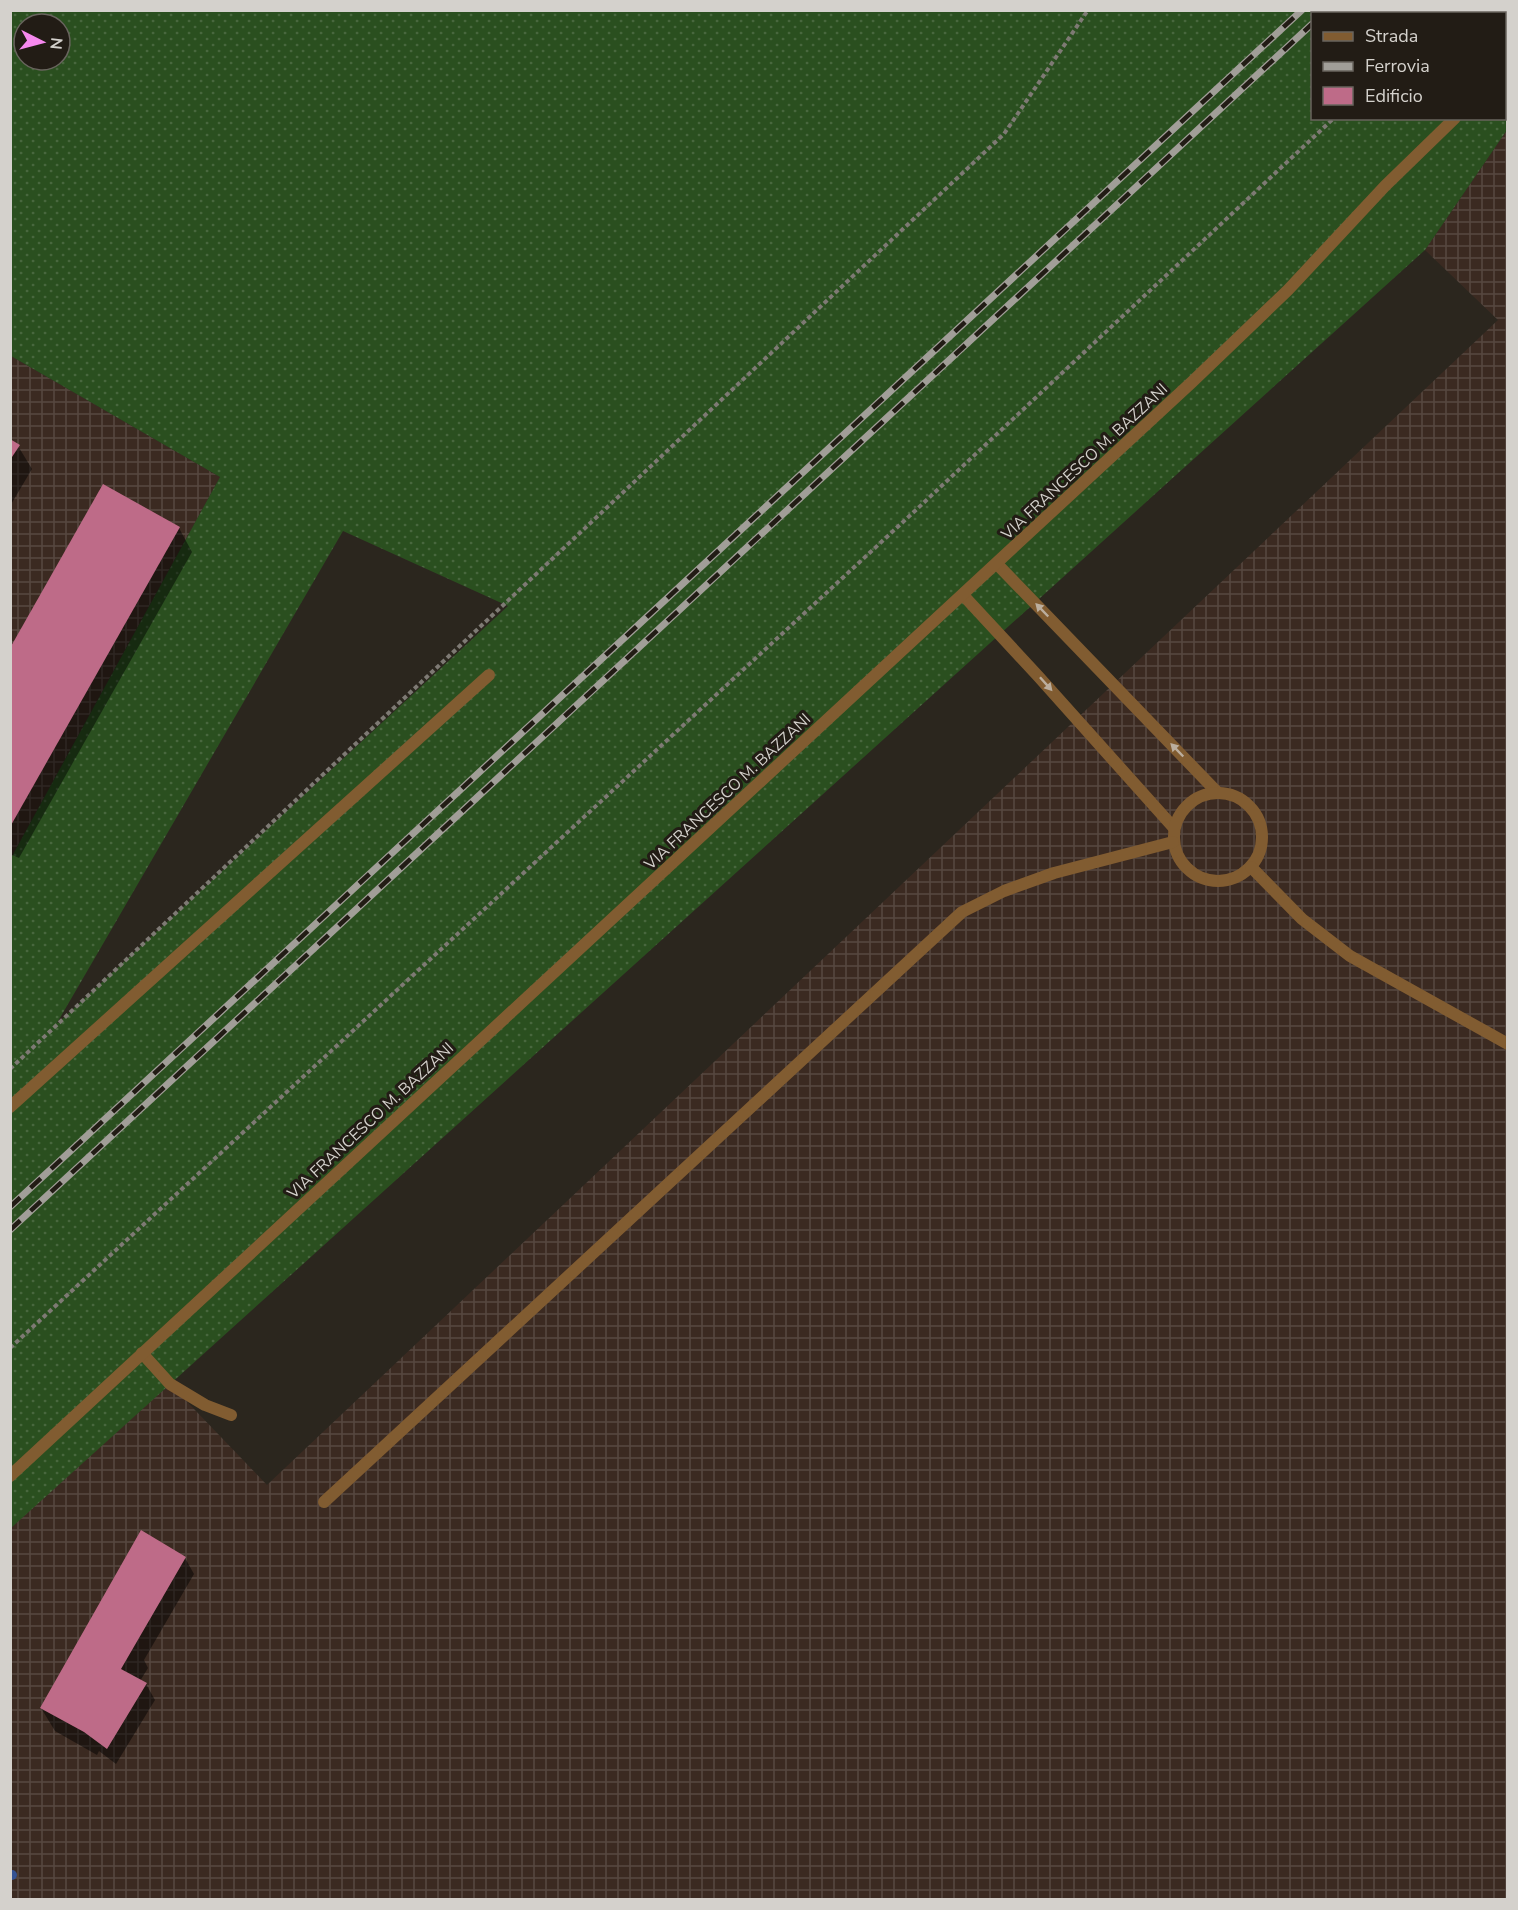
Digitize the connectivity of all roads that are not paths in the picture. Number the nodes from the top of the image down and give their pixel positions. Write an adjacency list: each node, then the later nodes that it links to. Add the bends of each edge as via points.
1 (1453, 120): 2 (street, VIA FRANCESCO M. BAZZANI, via 1288,290)
2 (997, 564): 3 (street, VIA FRANCESCO M. BAZZANI); 5 (street, one-way to 2)
3 (963, 596): 6 (street, one-way to 6); 11 (street, VIA FRANCESCO M. BAZZANI)
4 (489, 675): 10 (street)
5 (1218, 793): 6 (street, via 1203,795 1190,803); 8 (street, via 1245,802 1261,826 1259,855)
6 (1174, 828): 7 (street)
7 (1173, 842): 8 (street, via 1186,869 1211,882 1226,882); 14 (street, via 1054,873 962,912)
8 (1251, 867): 9 (street, via 1302,919 1350,956)
9 (1508, 1044)
10 (10, 1107)
11 (142, 1353): 12 (street, via 170,1384); 13 (street, VIA FRANCESCO M. BAZZANI)
12 (231, 1415)
13 (10, 1476)
14 (324, 1502)

